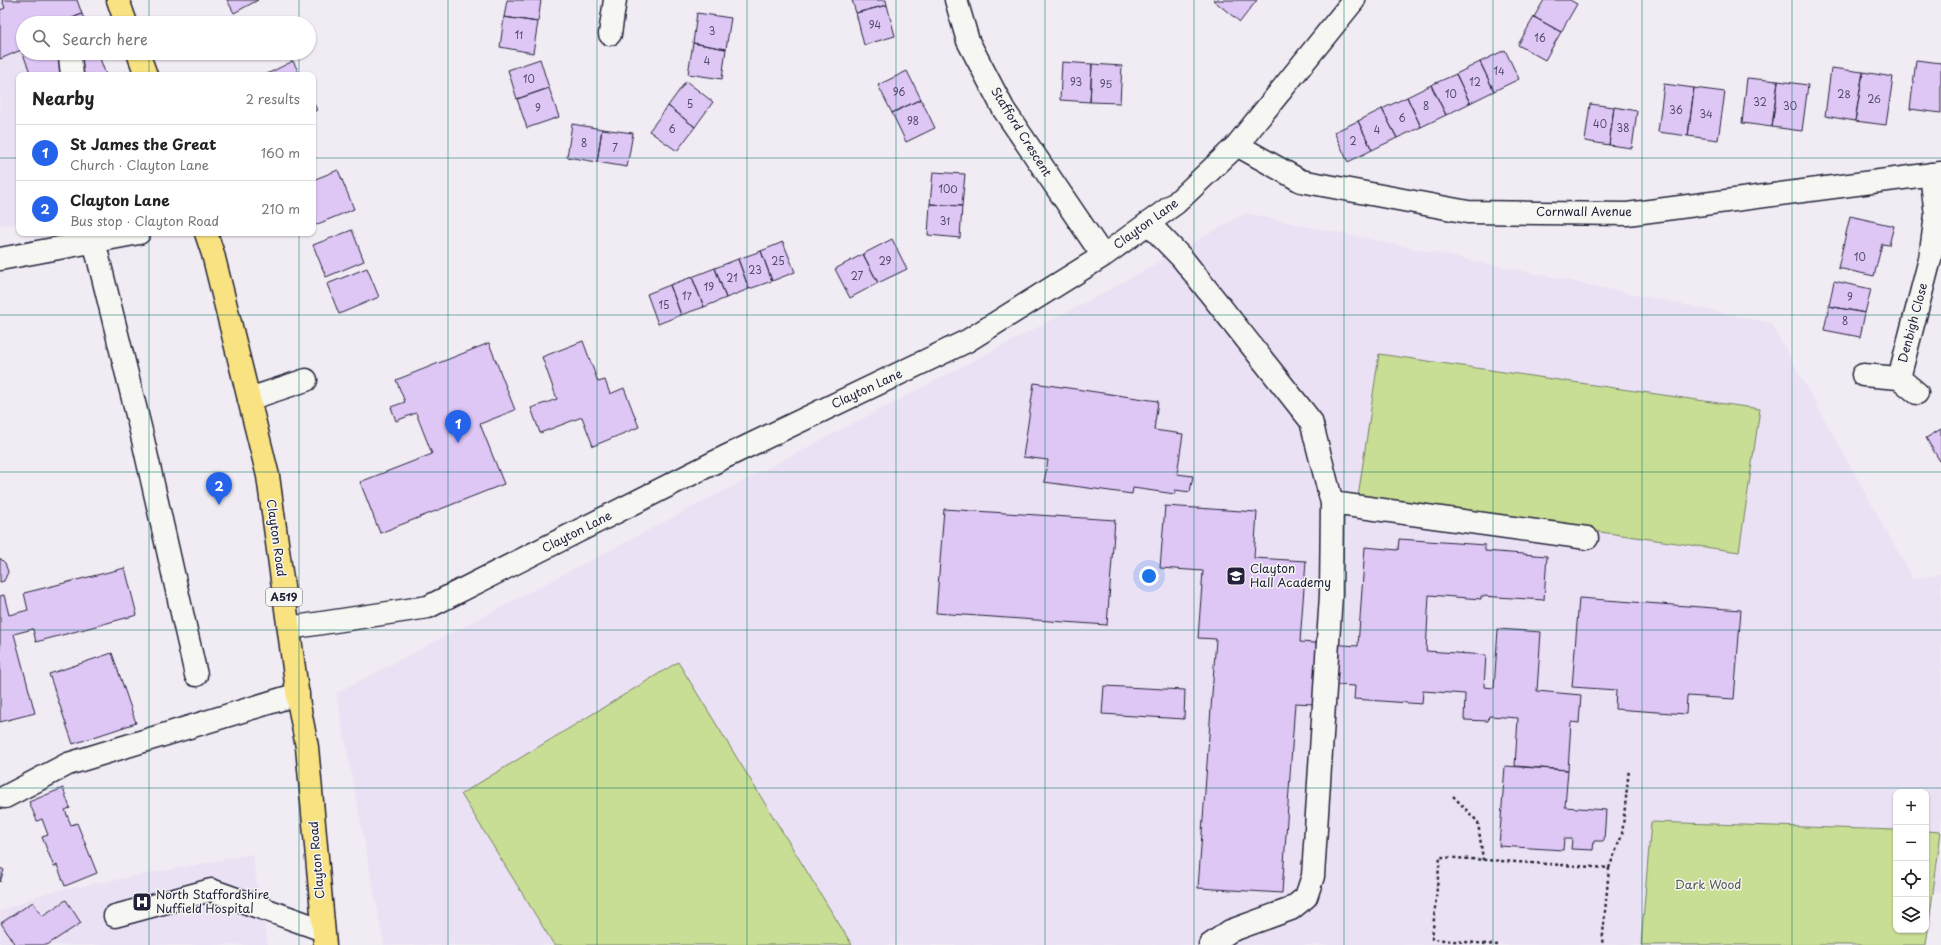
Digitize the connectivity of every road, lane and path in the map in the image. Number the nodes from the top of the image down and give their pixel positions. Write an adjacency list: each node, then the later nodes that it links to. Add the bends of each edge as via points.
1 (118, 0): 5 (main road)
2 (616, 0): 6 (street)
3 (956, 0): 17 (street, Stafford Crescent, via 968,41 1004,110)
4 (1354, 0): 11 (street, Clayton Lane)
5 (123, 16)
6 (610, 34)
7 (70, 60): 9 (street)
8 (141, 60): 10 (main road)
9 (72, 72)
10 (145, 72)
11 (1237, 145): 12 (street, Cornwall Avenue, via 1301,182 1468,212 1627,214); 13 (street, Clayton Lane, via 1176,203)
12 (1936, 174): 20 (street, Denbigh Close, via 1936,215 1930,259)
13 (1148, 223): 17 (street, Clayton Lane); 24 (street, via 1182,258 1311,421)
14 (122, 236): 16 (street)
15 (207, 236): 23 (main road, Clayton Road / A519)
16 (94, 241): 18 (street); 27 (street, via 141,430)
17 (1103, 256): 26 (street, Clayton Lane, via 967,341 725,456 428,607)
18 (0, 259)
19 (1862, 375): 20 (street, Denbigh Close)
20 (1899, 378): 22 (street, Denbigh Close)
21 (306, 380): 23 (street)
22 (1917, 393)
23 (249, 399): 26 (main road, Clayton Road / A519, via 268,476)
24 (1332, 503): 25 (street); 36 (street, via 1331,595 1312,876 1306,897 1291,909 1230,931)
25 (1587, 538)
26 (288, 628): 28 (main road, Clayton Road / A519)
27 (196, 675)
28 (298, 694): 31 (street, via 68,764); 35 (main road, Clayton Road / A519, via 307,747)
29 (1629, 769): 33 (path, via 1622,835)
30 (1453, 796): 32 (path, via 1478,822)
31 (5, 797)
32 (1483, 860): 33 (path); 37 (path, via 1440,857 1432,940)
33 (1609, 868): 38 (path)
34 (115, 916): 35 (street, via 211,890)
35 (324, 937)
36 (1210, 945)
37 (1498, 945)
38 (1602, 945)

